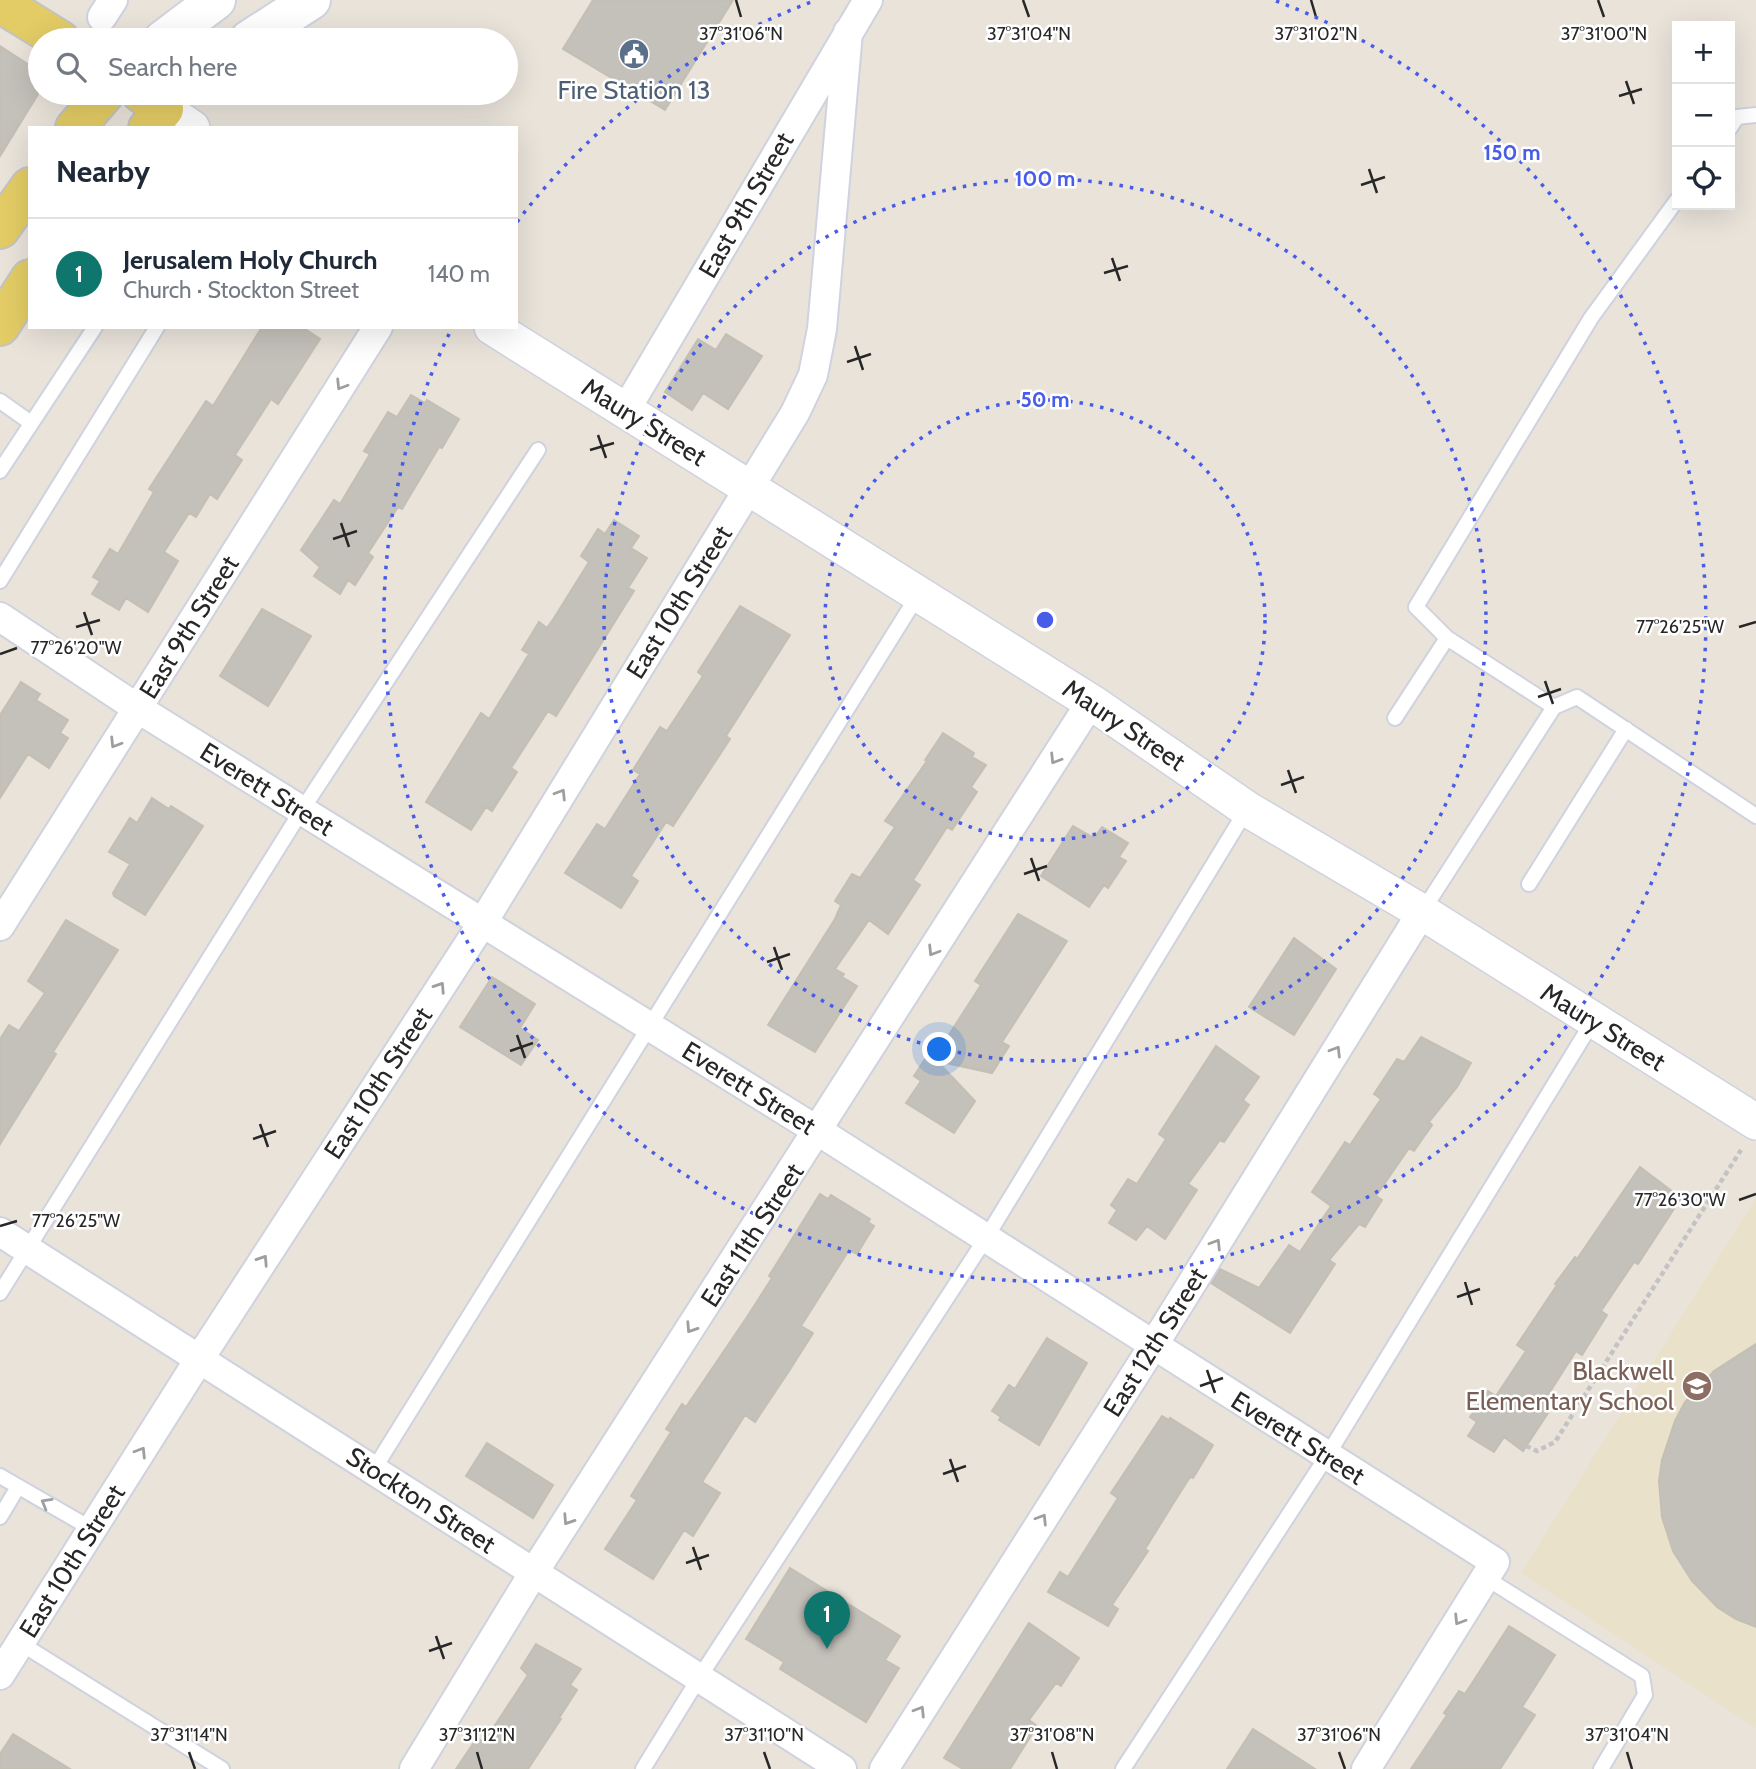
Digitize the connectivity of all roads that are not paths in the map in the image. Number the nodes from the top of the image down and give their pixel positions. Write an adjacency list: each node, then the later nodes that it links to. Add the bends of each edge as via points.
1 (216, 0): 6 (main road)
2 (311, 0): 7 (main road)
3 (868, 0): 8 (street, East 9th Street)
4 (0, 3): 5 (main road)
5 (41, 28)
6 (179, 28)
7 (268, 28)
8 (848, 32): 23 (street, East 9th Street); 27 (street, East 10th Street, via 822,329 813,375)
9 (95, 105): 12 (main road)
10 (1756, 115): 11 (lane)
11 (1735, 120)
12 (77, 126)
13 (28, 190): 15 (main road)
14 (1672, 207): 31 (lane, via 1591,318 1416,607)
15 (0, 229)
16 (28, 282): 17 (main road)
17 (0, 326)
18 (94, 329): 24 (lane)
19 (156, 329): 28 (lane)
20 (377, 329): 34 (street, East 9th Street, one-way to 34)
21 (495, 329): 23 (street, Maury Street)
22 (0, 401): 24 (lane)
23 (625, 411): 27 (street, Maury Street)
24 (31, 423): 26 (lane)
25 (538, 450): 38 (lane)
26 (0, 471)
27 (750, 487): 29 (street, Maury Street); 42 (street, East 10th Street, one-way to 27)
28 (0, 581)
29 (919, 593): 32 (street, Maury Street); 45 (lane)
30 (0, 617): 34 (street, Everett Street)
31 (1447, 638): 33 (lane); 35 (lane)
32 (1091, 702): 37 (street, Maury Street); 46 (street, East 11th Street, one-way to 46)
33 (1554, 707): 36 (lane, via 1577,697); 41 (lane)
34 (137, 708): 38 (street, Everett Street); 43 (street, East 9th Street, one-way to 43)
35 (1395, 718)
36 (1626, 729): 39 (lane); 40 (lane)
37 (1247, 809): 41 (street, Maury Street); 49 (lane)
38 (302, 810): 42 (street, Everett Street); 50 (lane)
39 (1756, 816)
40 (1529, 884)
41 (1422, 912): 44 (street, Maury Street); 52 (street, East 12th Street, one-way to 41)
42 (482, 922): 45 (street, Everett Street); 53 (street, East 10th Street, one-way to 42)
43 (0, 926)
44 (1593, 1021): 47 (street, Maury Street); 54 (lane)
45 (650, 1025): 46 (street, Everett Street); 55 (lane)
46 (818, 1131): 49 (street, Everett Street); 61 (street, East 11th Street, one-way to 61)
47 (1749, 1136)
48 (0, 1232): 50 (street, Stockton Street)
49 (986, 1238): 52 (street, Everett Street); 64 (lane)
50 (28, 1250): 51 (lane); 53 (street, Stockton Street)
51 (0, 1293)
52 (1153, 1346): 54 (street, Everett Street); 69 (street, East 12th Street, one-way to 52)
53 (200, 1358): 55 (street, Stockton Street); 59 (street, East 10th Street, one-way to 53)
54 (1327, 1456): 60 (street, Everett Street); 70 (lane)
55 (374, 1469): 61 (street, Stockton Street)
56 (0, 1476): 57 (lane)
57 (18, 1487): 58 (lane); 59 (lane, one-way to 57)
58 (0, 1517)
59 (92, 1529): 62 (street, East 10th Street)
60 (1491, 1570): 71 (street, one-way to 71); 72 (lane, via 1642,1676 1645,1695)
61 (534, 1572): 64 (street, Stockton Street); 66 (street, East 11th Street)
62 (20, 1643): 63 (street, East 10th Street); 65 (lane)
63 (0, 1675)
64 (699, 1678): 67 (lane); 68 (street, Stockton Street)
65 (222, 1769)
66 (414, 1769)
67 (643, 1769)
68 (842, 1769)
69 (884, 1769)
70 (1123, 1769)
71 (1366, 1769)
72 (1601, 1769)

